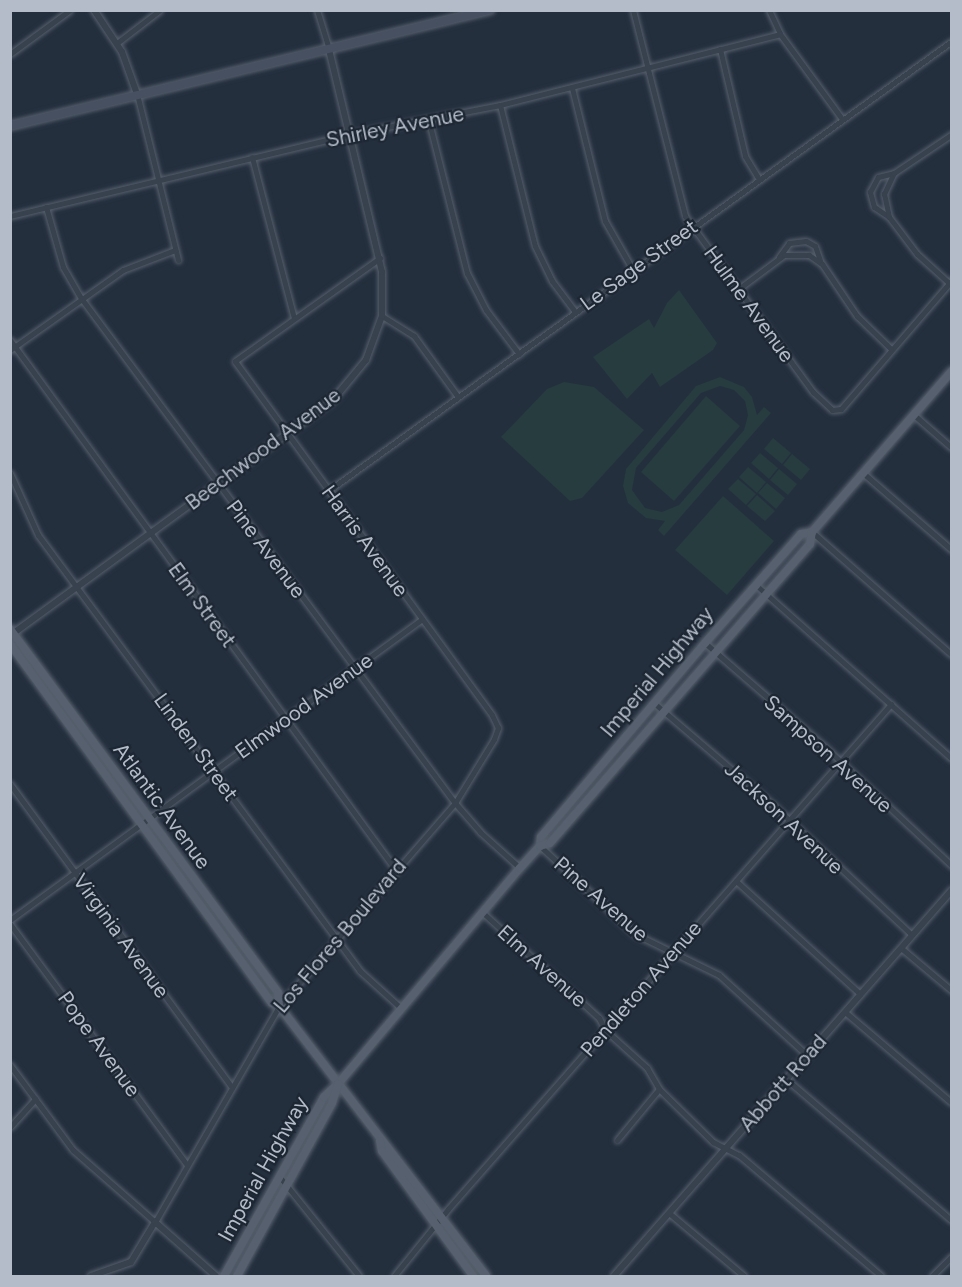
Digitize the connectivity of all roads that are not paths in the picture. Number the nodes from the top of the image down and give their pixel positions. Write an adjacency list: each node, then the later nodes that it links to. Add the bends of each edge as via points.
1 (70, 10): 13 (street)
2 (94, 10): 10 (street)
3 (160, 10): 10 (street)
4 (317, 10): 11 (street)
5 (490, 10): 11 (main road)
6 (633, 10): 14 (street, Hulme Avenue)
7 (769, 10): 8 (street)
8 (780, 34): 12 (street, Shirley Avenue); 18 (street)
9 (951, 41): 18 (street, Le Sage Street)
10 (117, 43): 16 (street)
11 (329, 49): 16 (main road); 22 (street, Beechwood Avenue)
12 (720, 49): 14 (street, Shirley Avenue); 25 (street, via 745,156)
13 (10, 54)
14 (648, 68): 15 (street, Shirley Avenue); 30 (street, Hulme Avenue, via 685,216)
15 (572, 88): 17 (street, Shirley Avenue); 36 (street, via 605,221)
16 (137, 94): 20 (main road); 26 (street)
17 (500, 105): 19 (street, Shirley Avenue); 40 (street, via 535,246 552,281)
18 (842, 119): 25 (street, Le Sage Street)
19 (429, 122): 22 (street, Shirley Avenue); 46 (street, via 467,273 482,303)
20 (10, 126)
21 (951, 134): 24 (street)
22 (351, 135): 23 (street, Shirley Avenue); 32 (street, Beechwood Avenue)
23 (252, 158): 26 (street, Shirley Avenue); 42 (street)
24 (894, 173): 29 (street, via 884,194); 29 (street, via 878,177 870,192 874,207)
25 (759, 179): 30 (street, Le Sage Street)
26 (158, 180): 27 (street, Shirley Avenue); 31 (street)
27 (46, 207): 28 (street, Shirley Avenue); 39 (street, Pine Avenue, via 63,267)
28 (10, 216)
29 (889, 217): 37 (street, via 917,254)
30 (692, 226): 36 (street, Le Sage Street); 38 (street, Hulme Avenue)
31 (175, 250): 33 (street); 39 (street, via 130,265)
32 (380, 258): 41 (street, Beechwood Avenue); 42 (street)
33 (178, 260)
34 (778, 260): 35 (street, via 801,253); 35 (street, via 789,243 806,241 815,246); 38 (street)
35 (822, 264): 45 (street, via 856,316)
36 (633, 270): 40 (street, Le Sage Street)
37 (950, 282): 45 (street)
38 (737, 290): 45 (street, Hulme Avenue, via 813,392 837,411)
39 (81, 298): 44 (street); 54 (street, Pine Avenue)
40 (575, 312): 46 (street, Le Sage Street)
41 (382, 316): 48 (street, via 414,336); 50 (street, Beechwood Avenue, via 374,345 351,381 333,400)
42 (294, 318): 50 (street, Harris Avenue, via 235,362)
43 (10, 340): 44 (street, Elm Street)
44 (13, 348): 57 (street, Elm Street)
45 (891, 350)
46 (519, 354): 48 (street, Le Sage Street)
47 (951, 371): 49 (main road, Imperial Highway)
48 (458, 397): 55 (street, Le Sage Street)
49 (914, 415): 51 (street); 53 (main road, Imperial Highway)
50 (287, 434): 54 (street, Beechwood Avenue); 55 (street, Harris Avenue)
51 (951, 448)
52 (10, 472): 59 (street, Linden Street, via 34,530)
53 (863, 473): 56 (main road, Imperial Highway); 58 (street)
54 (218, 484): 57 (street, Beechwood Avenue); 68 (street, Pine Avenue)
55 (328, 491): 62 (street, Harris Avenue)
56 (812, 532): 60 (main road, Imperial Highway, via 801,534); 61 (main road, Imperial Highway, via 810,544); 67 (street)
57 (149, 533): 59 (street, Beechwood Avenue); 72 (street, Elm Street)
58 (951, 550)
59 (77, 585): 63 (street, Beechwood Avenue); 76 (street, Linden Street)
60 (756, 585): 61 (street); 64 (main road, Imperial Highway)
61 (766, 594): 66 (main road, Imperial Highway); 70 (street)
62 (422, 619): 68 (street, Elmwood Avenue); 73 (street, Harris Avenue)
63 (12, 632): 80 (main road, Atlantic Avenue)
64 (705, 643): 66 (street, Sampson Avenue); 69 (main road, Imperial Highway)
65 (10, 644): 80 (main road, Atlantic Avenue)
66 (714, 654): 71 (main road, Imperial Highway); 75 (street, Sampson Avenue, via 826,748)
67 (951, 655)
68 (355, 668): 72 (street, Elmwood Avenue); 78 (street, Pine Avenue)
69 (654, 703): 71 (street, Jackson Avenue); 81 (main road, Imperial Highway, via 541,837)
70 (891, 704): 74 (street); 75 (street, Pendleton Avenue)
71 (664, 711): 79 (street, Jackson Avenue, via 773,805); 81 (main road, Imperial Highway, via 550,843)
72 (286, 719): 76 (street, Elmwood Avenue); 84 (street, Elm Street)
73 (495, 720): 78 (street, Los Flores Boulevard, via 494,740)
74 (951, 759)
75 (838, 763): 79 (street, Pendleton Avenue); 82 (street, Sampson Avenue)
76 (214, 772): 80 (street, Elmwood Avenue); 91 (street, Linden Street)
77 (10, 784): 85 (street, Virginia Avenue)
78 (454, 802): 83 (street, Pine Avenue); 84 (street, Los Flores Boulevard)
79 (786, 821): 86 (street, Pendleton Avenue); 90 (street, Jackson Avenue)
80 (145, 822): 85 (street, Elmwood Avenue); 96 (main road, Atlantic Avenue, via 278,993)
81 (540, 846): 83 (main road, Imperial Highway); 93 (street, Pine Avenue, via 635,934)
82 (951, 866)
83 (520, 868): 88 (main road, Imperial Highway)
84 (395, 869): 91 (street, Los Flores Boulevard)
85 (75, 873): 89 (street, Elmwood Avenue); 104 (street, Virginia Avenue)
86 (736, 881): 93 (street, Pendleton Avenue); 95 (street)
87 (951, 890): 90 (street, Abbott Road)
88 (482, 912): 97 (main road, Imperial Highway); 99 (street, Elm Avenue, via 599,1018)
89 (10, 922): 111 (street, Pope Avenue)
90 (912, 935): 92 (street, Abbott Road)
91 (335, 939): 96 (street, Los Flores Boulevard); 97 (street, Linden Street, via 360,971)
92 (901, 948): 94 (street); 95 (street, Abbott Road)
93 (673, 952): 99 (street, Pendleton Avenue); 100 (street, Pine Avenue, via 719,975)
94 (951, 991)
95 (860, 994): 98 (street, Abbott Road)
96 (279, 1006): 103 (main road, Atlantic Avenue); 104 (street, Los Flores Boulevard)
97 (400, 1008): 103 (main road, Imperial Highway)
98 (845, 1012): 100 (street, Abbott Road); 107 (street)
99 (605, 1030): 105 (street, Elm Avenue, via 646,1068); 117 (street, Pendleton Avenue)
100 (807, 1055): 102 (street, Abbott Road)
101 (10, 1065): 106 (street)
102 (786, 1079): 110 (street, Abbott Road); 115 (street)
103 (339, 1084): 112 (main road, Imperial Highway, via 324,1096); 113 (main road, Imperial Highway); 117 (main road, Atlantic Avenue, via 380,1142 382,1152)
104 (232, 1087): 111 (street, Los Flores Boulevard)
105 (659, 1089): 109 (street); 110 (street, Elm Avenue, via 713,1142)
106 (35, 1099): 108 (street); 116 (street, via 79,1156)
107 (951, 1103)
108 (10, 1127)
109 (617, 1140)
110 (726, 1148): 114 (street, Abbott Road); 129 (street, Elm Avenue)
111 (187, 1165): 116 (street, Los Flores Boulevard)
112 (279, 1176): 113 (street); 121 (main road, Imperial Highway)
113 (288, 1184): 122 (main road, Imperial Highway); 123 (street)
114 (669, 1213): 127 (street, Abbott Road); 128 (street)
115 (951, 1221)
116 (155, 1222): 119 (street, via 130,1262); 120 (street)
117 (440, 1222): 124 (street, Pendleton Avenue); 125 (main road, Atlantic Avenue); 126 (main road, Atlantic Avenue)
118 (951, 1256): 130 (street)
119 (92, 1276)
120 (216, 1276)
121 (224, 1276)
122 (237, 1276)
123 (359, 1276)
124 (394, 1276)
125 (473, 1276)
126 (486, 1276)
127 (614, 1276)
128 (744, 1276)
129 (881, 1276)
130 (933, 1276)

